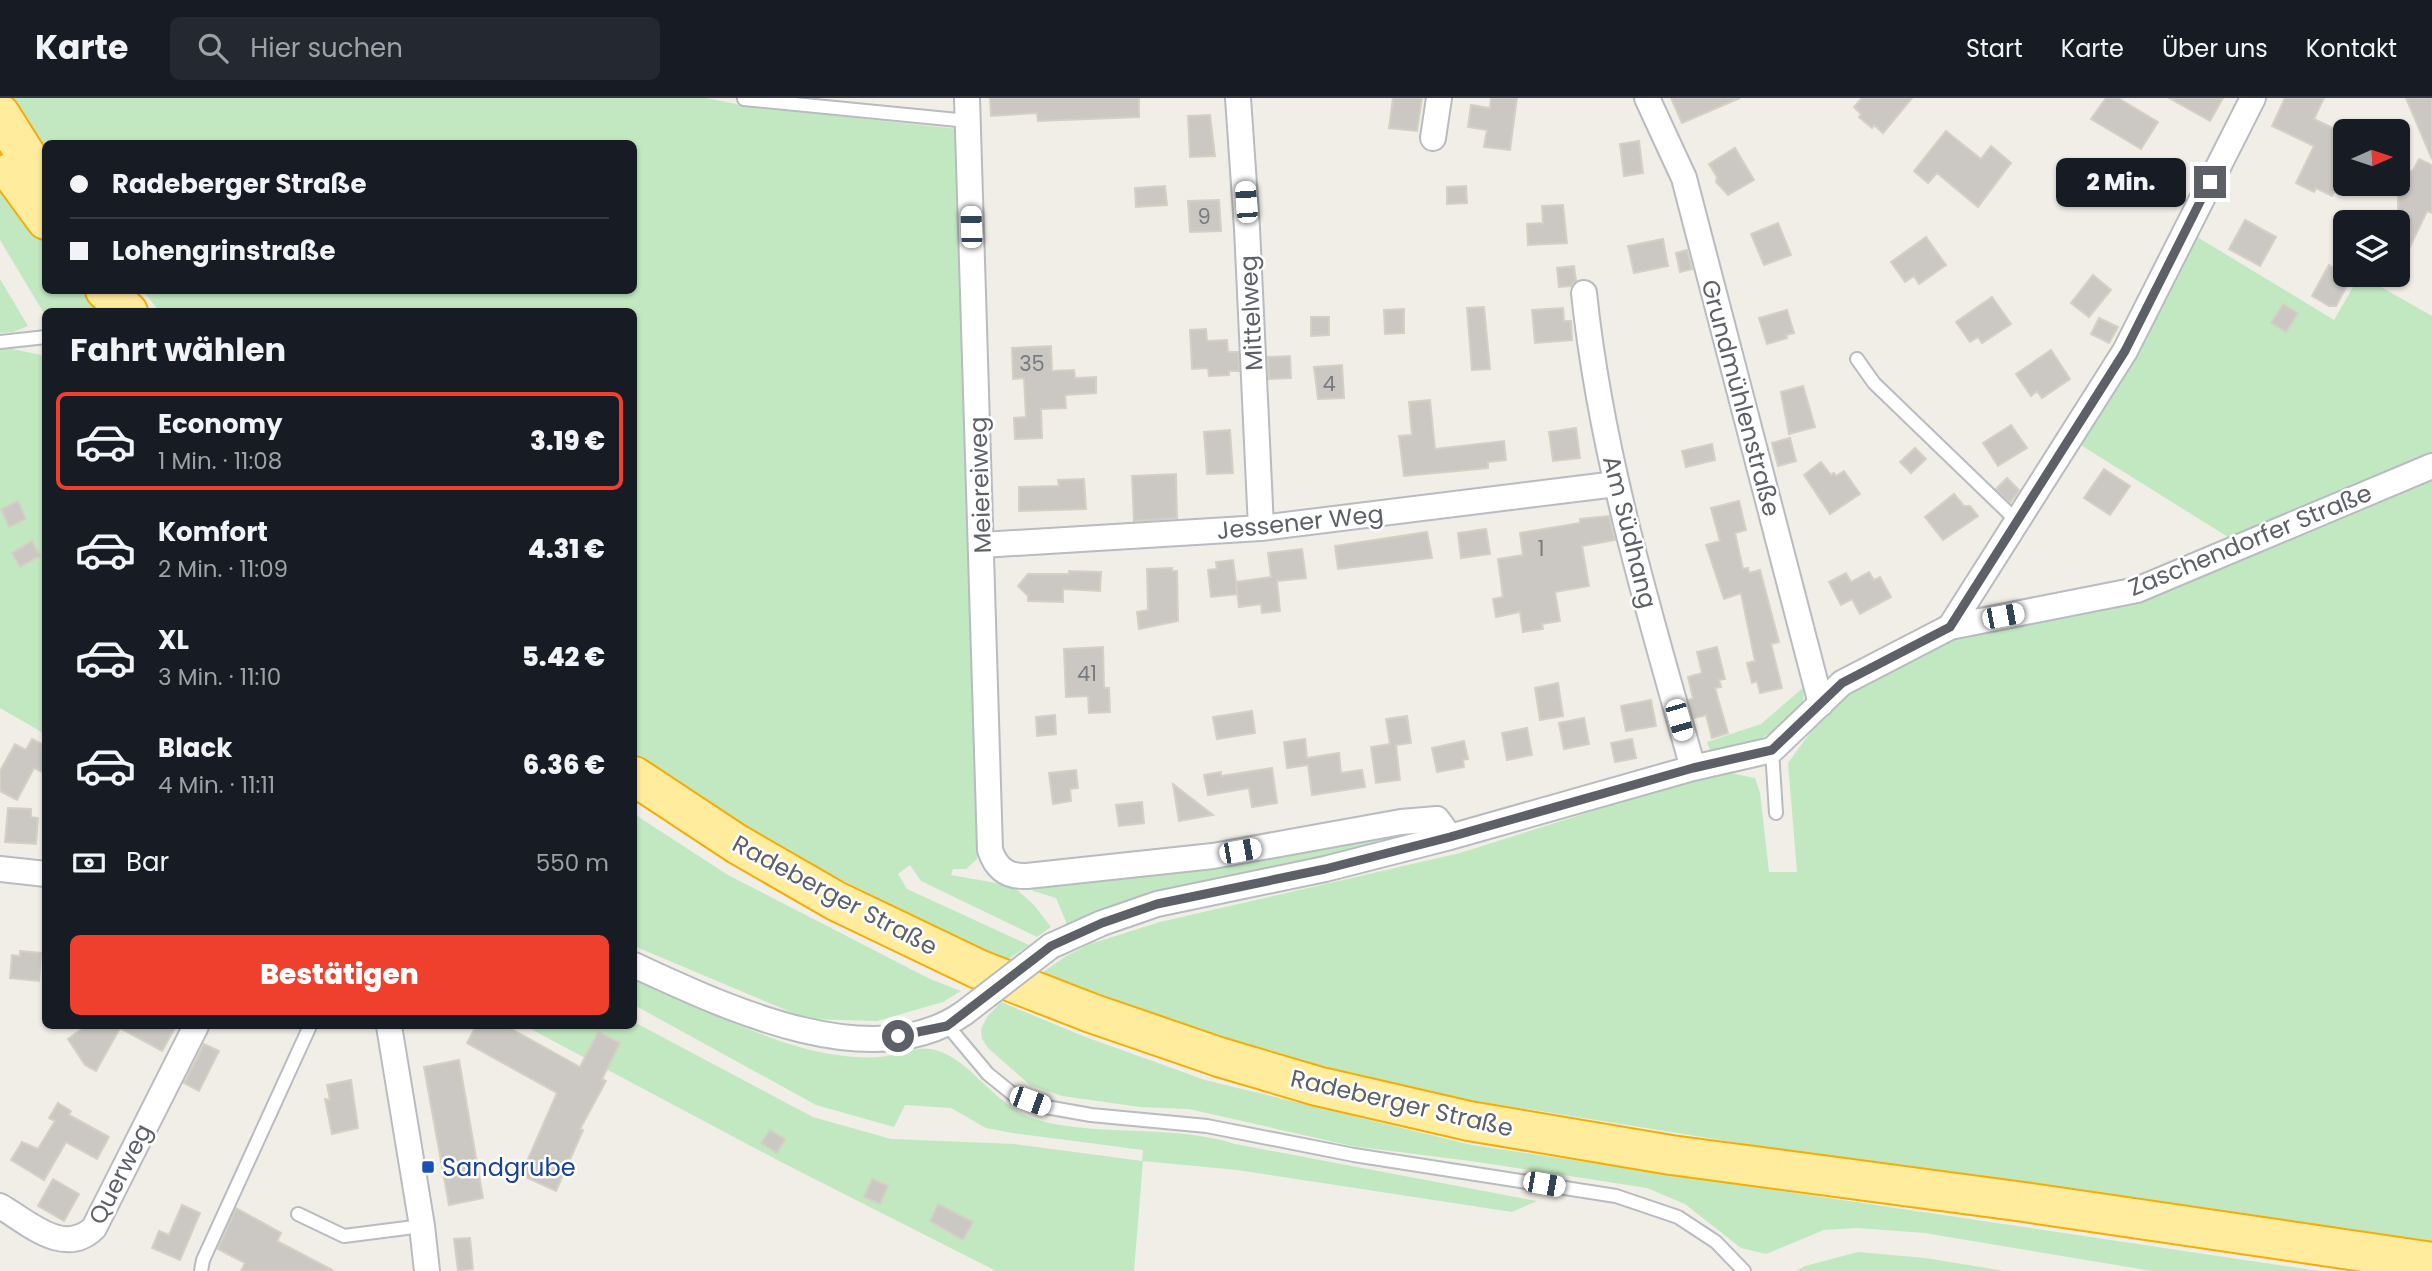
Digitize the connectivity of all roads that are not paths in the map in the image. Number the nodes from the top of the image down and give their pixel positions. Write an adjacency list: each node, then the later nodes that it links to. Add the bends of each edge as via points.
1 (1238, 98): 21 (street, Mittelweg)
2 (1438, 98): 8 (street)
3 (1647, 98): 24 (street, Grundmühlenstraße, via 1684,178)
4 (2253, 98): 20 (street, via 2125,351)
5 (744, 99): 6 (lane, via 845,111)
6 (967, 109): 22 (street, Meiereiweg)
7 (0, 114): 10 (highway)
8 (1433, 138)
9 (0, 156): 11 (highway)
10 (42, 181)
11 (42, 214)
12 (1584, 293): 19 (street, Am Südhang, via 1590,351)
13 (110, 294): 14 (highway)
14 (124, 308)
15 (42, 337): 16 (lane)
16 (0, 342)
17 (1857, 359): 20 (lane, via 1874,383)
18 (2432, 466): 23 (street, Zaschendorfer Straße, via 2137,590)
19 (1616, 484): 21 (street, Jessener Weg); 26 (street, Am Südhang)
20 (2017, 521): 23 (street)
21 (1261, 528): 22 (street, Jessener Weg)
22 (982, 545): 29 (street, Meiereiweg, via 990,850 1001,869 1016,877 1213,856 1437,819)
23 (1950, 627): 24 (street, Zaschendorfer Straße, via 1842,683)
24 (1821, 704): 25 (street, Zaschendorfer Straße)
25 (1772, 750): 26 (street); 28 (lane)
26 (1693, 768): 29 (street)
27 (637, 778): 40 (highway, Radeberger Straße, via 737,844 836,901 978,969 1091,1013 1317,1086 1469,1121 1671,1155)
28 (1776, 813)
29 (1450, 837): 33 (street, bridge, via 1157,904 1102,923 1051,946)
30 (0, 869): 31 (street)
31 (42, 874)
32 (637, 966): 33 (street, via 738,1011 839,1038 917,1034)
33 (955, 1019): 43 (lane, via 988,1074 1014,1095 1046,1107 1207,1126 1616,1196 1678,1217 1716,1242)
34 (194, 1029): 37 (street, Querweg, via 94,1228 85,1237 62,1241)
35 (309, 1029): 41 (lane)
36 (389, 1029): 39 (street)
37 (0, 1206)
38 (298, 1214): 39 (lane, via 344,1237)
39 (422, 1226): 42 (street)
40 (2432, 1262)
41 (201, 1271)
42 (427, 1271)
43 (1744, 1271)

